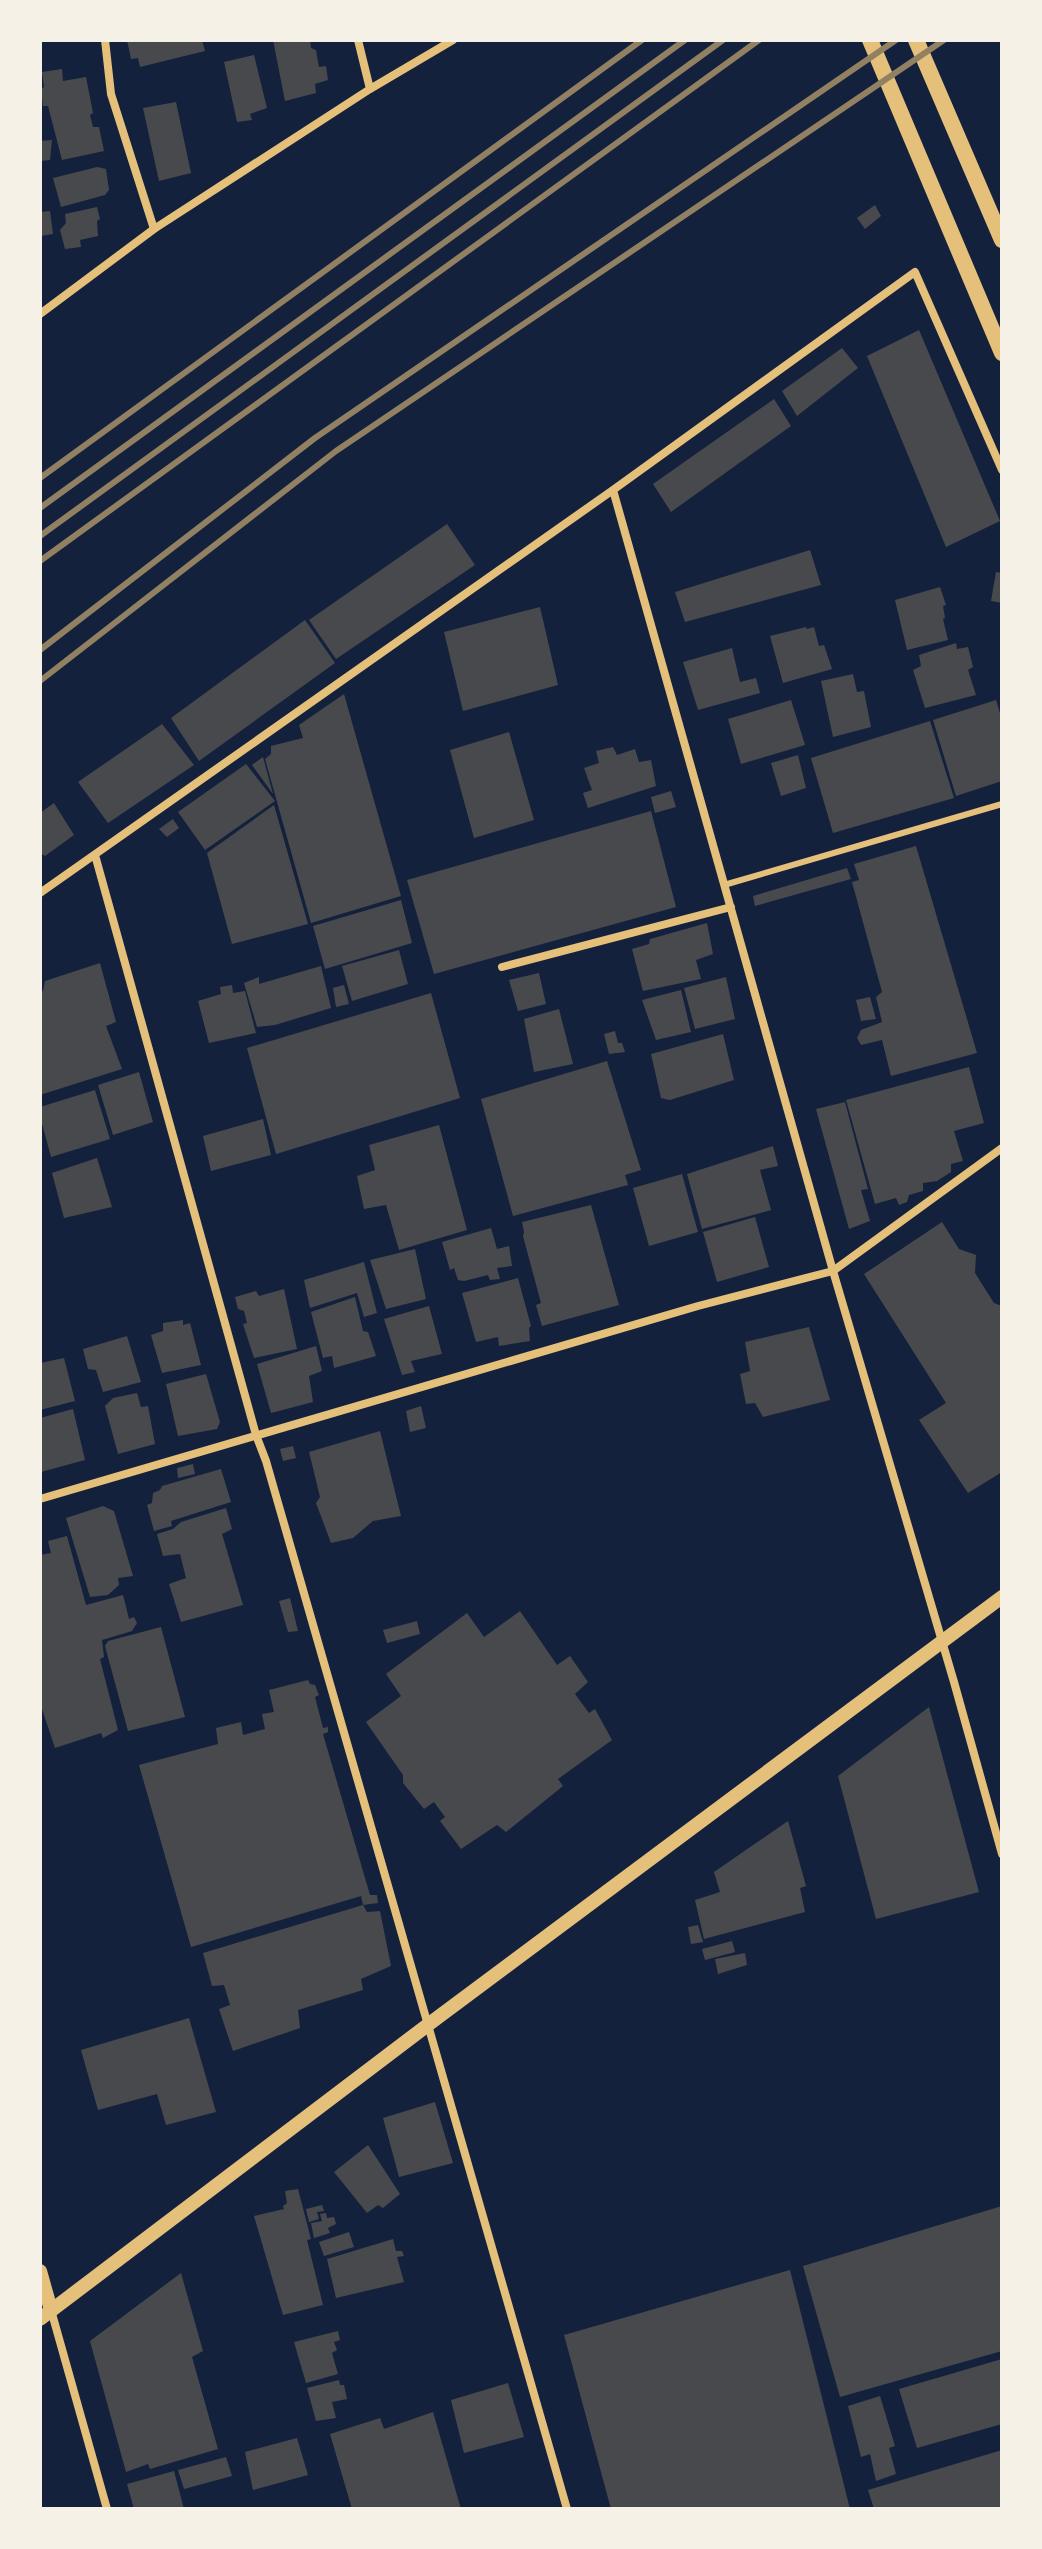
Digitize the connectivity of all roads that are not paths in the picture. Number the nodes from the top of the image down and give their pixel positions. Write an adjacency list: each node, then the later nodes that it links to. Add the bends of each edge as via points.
1 (105, 40): 7 (street, via 111,94)
2 (358, 40): 6 (street)
3 (453, 40): 6 (street)
4 (870, 40): 10 (main road)
5 (916, 40): 8 (main road)
6 (370, 89): 7 (street)
7 (154, 229): 9 (street)
8 (1002, 240)
9 (40, 314)
10 (1002, 353)
11 (1002, 470): 12 (street, via 915,272)
12 (613, 490): 14 (street); 15 (street)
13 (1002, 804): 15 (lane)
14 (95, 855): 16 (street); 21 (street)
15 (724, 885): 17 (street)
16 (40, 893)
17 (731, 907): 18 (street); 20 (street)
18 (502, 967)
19 (1002, 1148): 20 (street)
20 (833, 1271): 21 (street); 24 (street)
21 (256, 1435): 22 (street); 26 (street)
22 (40, 1499)
23 (1002, 1597): 24 (street)
24 (942, 1642): 25 (street); 26 (street)
25 (1002, 1854)
26 (429, 2024): 28 (street); 30 (street)
27 (40, 2271): 28 (street)
28 (46, 2314): 29 (street)
29 (107, 2509)
30 (567, 2509)

